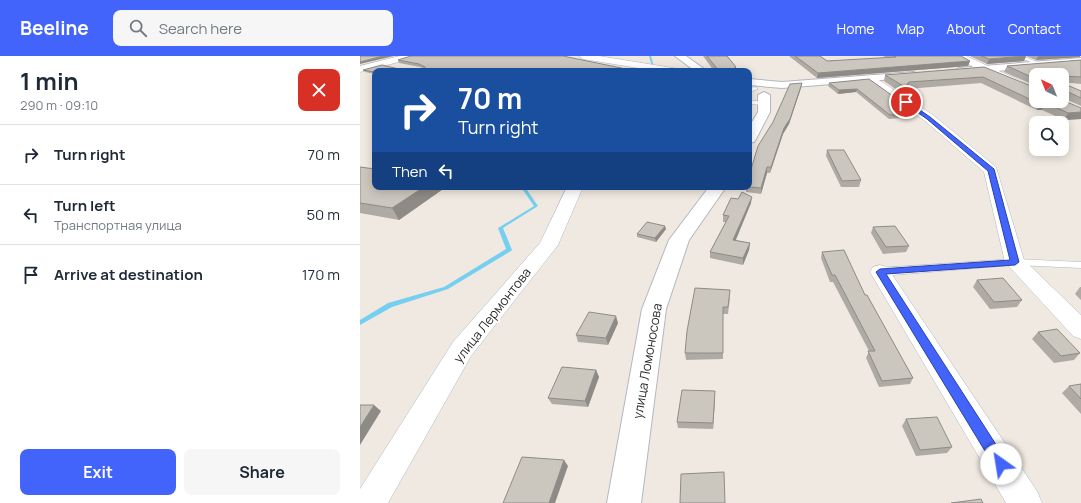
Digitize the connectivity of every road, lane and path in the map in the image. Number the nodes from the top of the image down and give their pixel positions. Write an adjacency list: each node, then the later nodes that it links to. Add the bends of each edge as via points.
1 (411, 56): 8 (street)
2 (583, 56): 6 (street)
3 (680, 56): 9 (main road)
4 (959, 56): 16 (street)
5 (1018, 56): 10 (lane)
6 (632, 60): 12 (street)
7 (1081, 61): 10 (main road)
8 (378, 63): 11 (street); 15 (street)
9 (688, 63): 13 (street); 14 (main road)
10 (1040, 64): 16 (main road)
11 (406, 68)
12 (662, 68)
13 (676, 68)
14 (697, 68)
15 (360, 69)
16 (982, 69): 17 (main road); 21 (street)
17 (945, 72)
18 (923, 74): 19 (main road)
19 (871, 78): 20 (main road); 26 (street, via 928,118 991,170)
20 (782, 85): 22 (main road); 22 (main road)
21 (1029, 89)
22 (754, 91): 23 (main road, via 760,121)
23 (752, 134)
24 (574, 190): 30 (street, улица Лермонтова, via 548,246 462,349)
25 (716, 190): 31 (main road, улица Ломоносова, via 679,240 654,309)
26 (1015, 262): 27 (lane); 28 (lane); 29 (street)
27 (1081, 265)
28 (880, 272): 32 (street)
29 (1081, 330)
30 (370, 503)
31 (624, 503)
32 (1025, 503)

